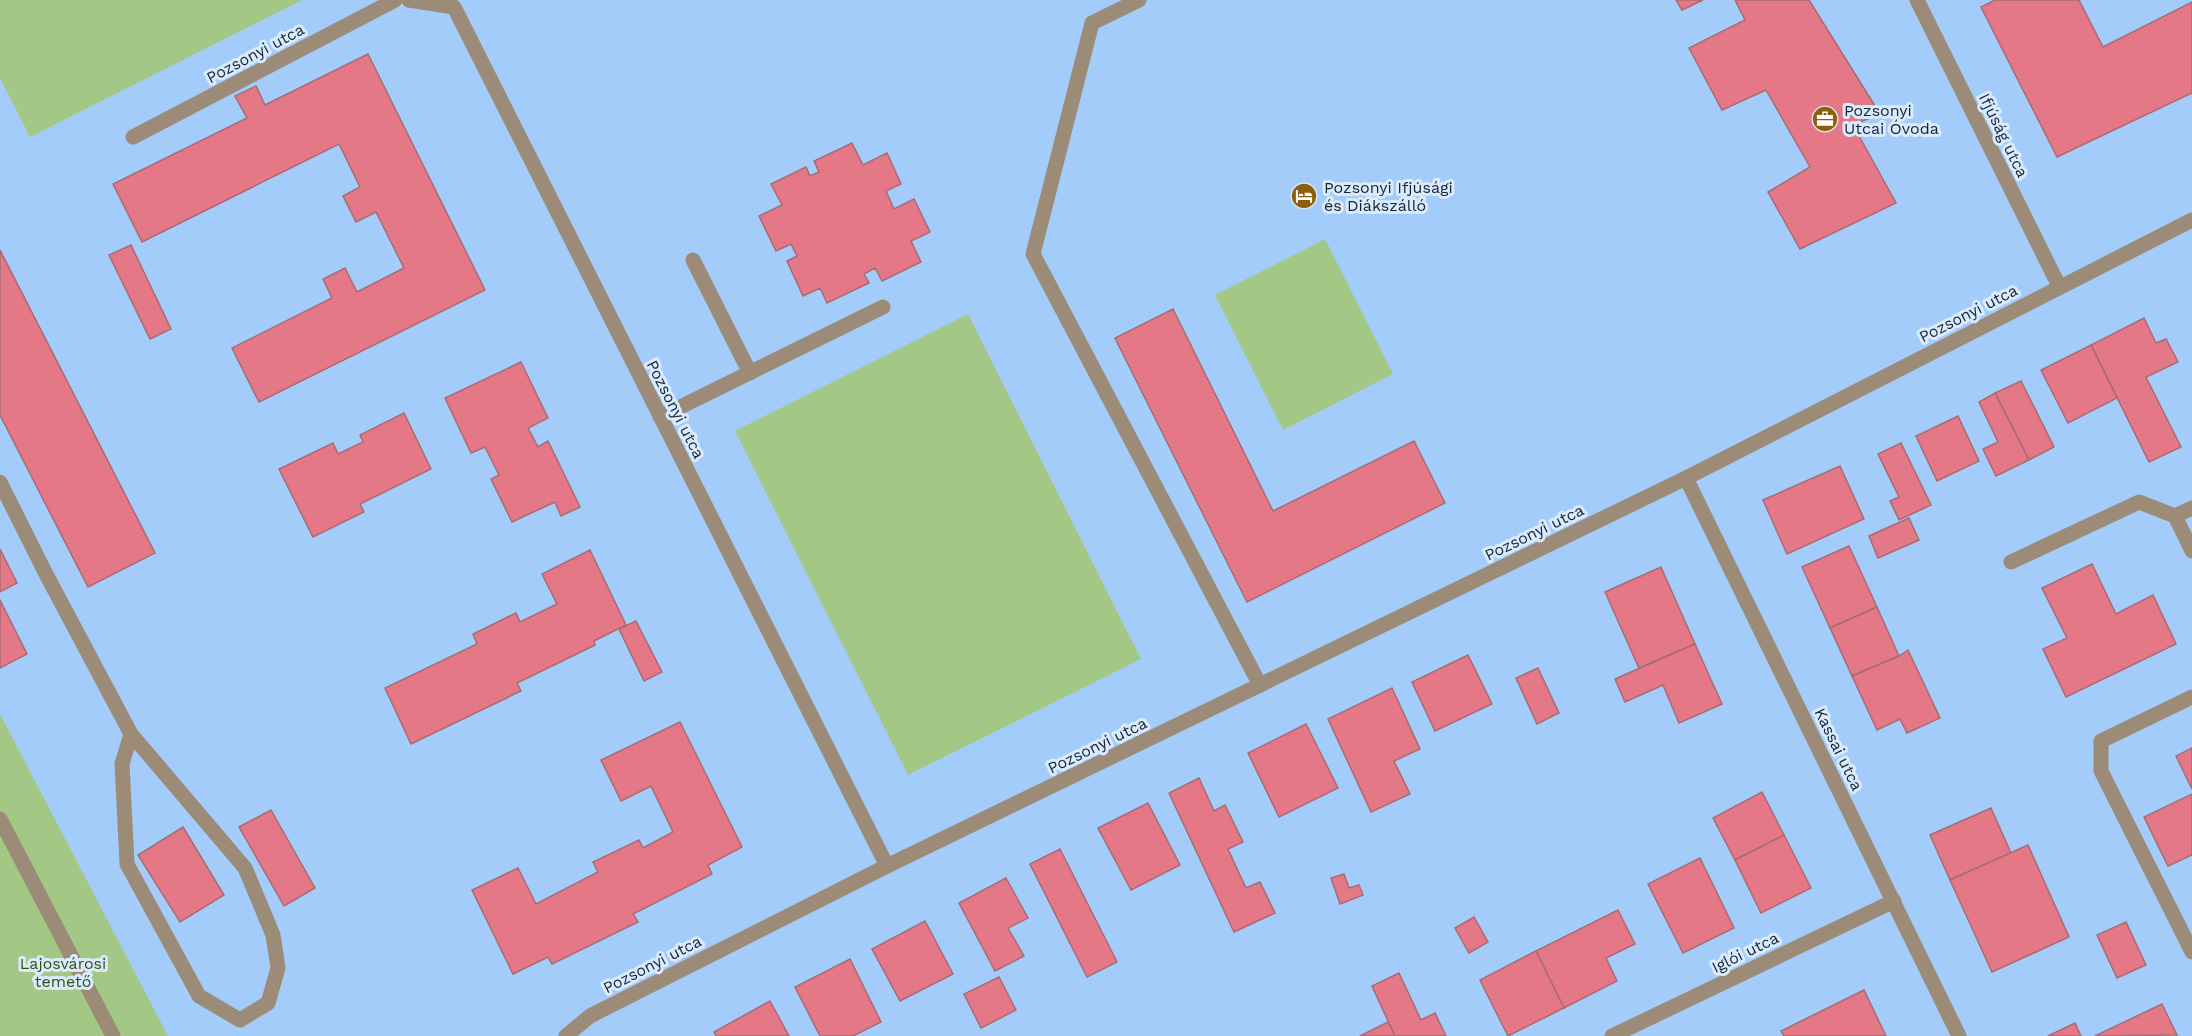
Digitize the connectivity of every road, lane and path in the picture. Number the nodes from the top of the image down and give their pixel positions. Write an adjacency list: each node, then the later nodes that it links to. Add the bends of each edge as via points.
1 (395, 0): 5 (street, Pozsonyi utca)
2 (409, 0): 11 (street, Pozsonyi utca, via 453,7)
3 (1139, 0): 18 (street, via 1092,22 1033,254)
4 (1917, 0): 8 (street, Ifjúság utca)
5 (133, 137)
6 (2192, 220): 8 (street, Pozsonyi utca)
7 (693, 260): 10 (street)
8 (2060, 286): 12 (street, Pozsonyi utca)
9 (883, 307): 10 (street)
10 (750, 373): 11 (street)
11 (660, 417): 22 (street, Pozsonyi utca)
12 (1686, 478): 18 (street, Pozsonyi utca); 23 (street, Kassai utca)
13 (0, 482): 20 (street)
14 (2192, 508): 15 (street)
15 (2175, 516): 16 (street); 17 (street, via 2139,502)
16 (2192, 551)
17 (2011, 562)
18 (1260, 685): 22 (street, Pozsonyi utca)
19 (2192, 697): 24 (street, via 2101,741 2101,771)
20 (131, 734): 20 (street, via 245,868 273,935 278,968 268,1003 240,1020 200,996 127,864 122,764)
21 (0, 819): 25 (street)
22 (887, 866): 26 (street, Pozsonyi utca, via 590,1016)
23 (1894, 901): 27 (street, Iglói utca); 28 (street, Kassai utca)
24 (2192, 952)
25 (113, 1036)
26 (567, 1036)
27 (1612, 1036)
28 (1959, 1036)

